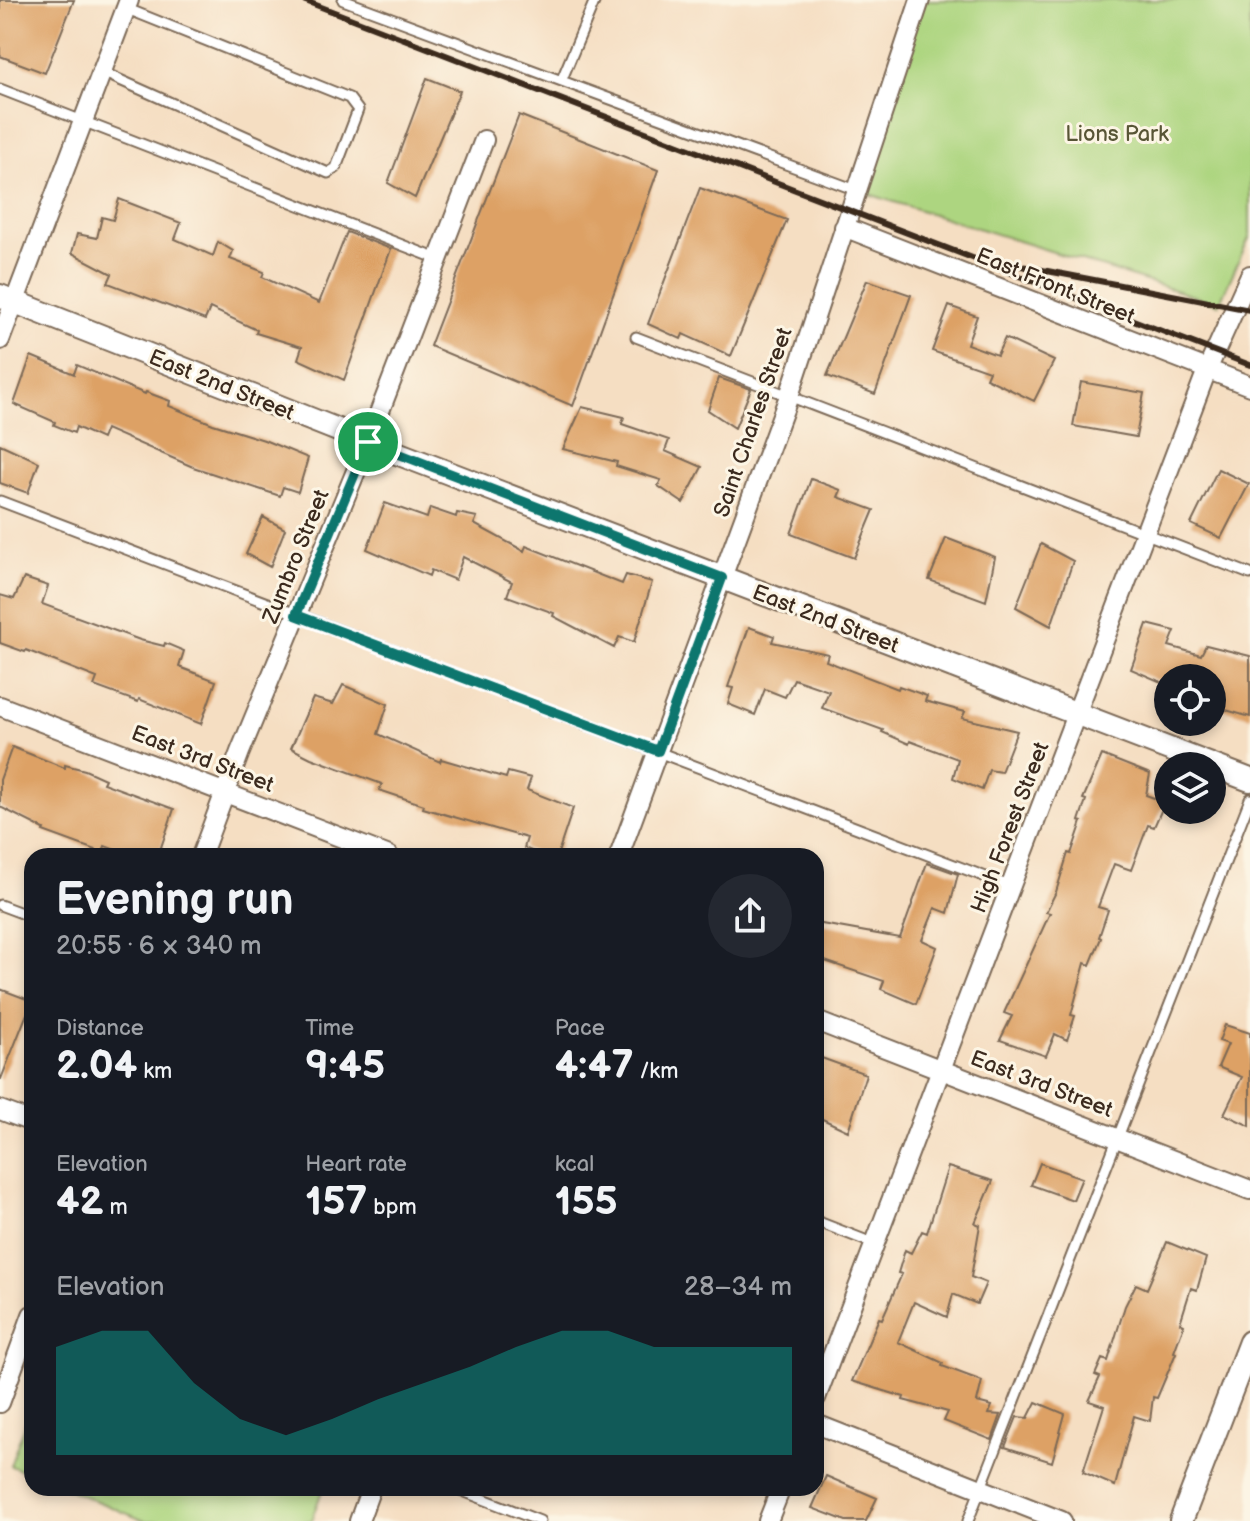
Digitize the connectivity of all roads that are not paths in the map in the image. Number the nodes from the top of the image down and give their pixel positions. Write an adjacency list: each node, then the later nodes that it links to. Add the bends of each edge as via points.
1 (343, 0): 6 (lane)
2 (595, 0): 6 (lane)
3 (920, 0): 10 (street, Saint Charles Street)
4 (127, 4): 5 (street); 5 (lane, via 349,98 358,110 336,168 328,173)
5 (102, 72): 8 (street)
6 (562, 79): 10 (lane)
7 (0, 89): 8 (lane)
8 (83, 121): 12 (lane); 14 (street)
9 (484, 140): 12 (street, Zumbro Street)
10 (856, 190): 11 (street, Saint Charles Street)
11 (844, 227): 17 (street, East Front Street); 19 (street, Saint Charles Street)
12 (438, 259): 20 (street, Zumbro Street)
13 (1250, 275): 17 (street, High Forest Street)
14 (8, 299): 16 (street); 20 (street, East 2nd Street)
15 (636, 337): 19 (lane)
16 (0, 340)
17 (1207, 370): 18 (street, East Front Street); 22 (street, High Forest Street)
18 (1250, 386)
19 (789, 396): 22 (lane); 24 (street, Saint Charles Street)
20 (368, 442): 24 (street, East 2nd Street); 25 (street, Zumbro Street)
21 (0, 501): 25 (lane)
22 (1145, 533): 23 (lane); 27 (street, High Forest Street)
23 (1250, 574)
24 (722, 578): 27 (street, East 2nd Street); 28 (street, Saint Charles Street)
25 (296, 615): 28 (lane); 30 (street, Zumbro Street)
26 (0, 706): 30 (street, East 3rd Street)
27 (1077, 713): 29 (street, East 2nd Street); 35 (street, High Forest Street)
28 (658, 751): 34 (street, Saint Charles Street); 35 (lane)
29 (1250, 780)
30 (224, 792): 32 (street, Zumbro Street); 33 (street, East 3rd Street)
31 (1250, 799): 42 (lane)
32 (204, 848)
33 (368, 848)
34 (622, 848)
35 (1012, 887): 39 (street, High Forest Street)
36 (0, 905): 37 (lane)
37 (24, 914)
38 (824, 1024): 39 (street, East 3rd Street)
39 (942, 1070): 42 (street, East 3rd Street); 45 (street, High Forest Street)
40 (0, 1110): 41 (street)
41 (24, 1119)
42 (1116, 1137): 43 (street, East 3rd Street); 51 (lane)
43 (1250, 1190)
44 (824, 1224): 45 (lane)
45 (875, 1244): 48 (street, High Forest Street)
46 (24, 1337): 49 (street)
47 (1250, 1342): 60 (street)
48 (824, 1377)
49 (0, 1403)
50 (824, 1427): 51 (street)
51 (980, 1489): 58 (lane); 59 (street)
52 (368, 1496): 55 (street)
53 (476, 1496): 56 (lane)
54 (778, 1496): 57 (street)
55 (359, 1521)
56 (540, 1521)
57 (768, 1521)
58 (968, 1521)
59 (1062, 1521)
60 (1181, 1521)

